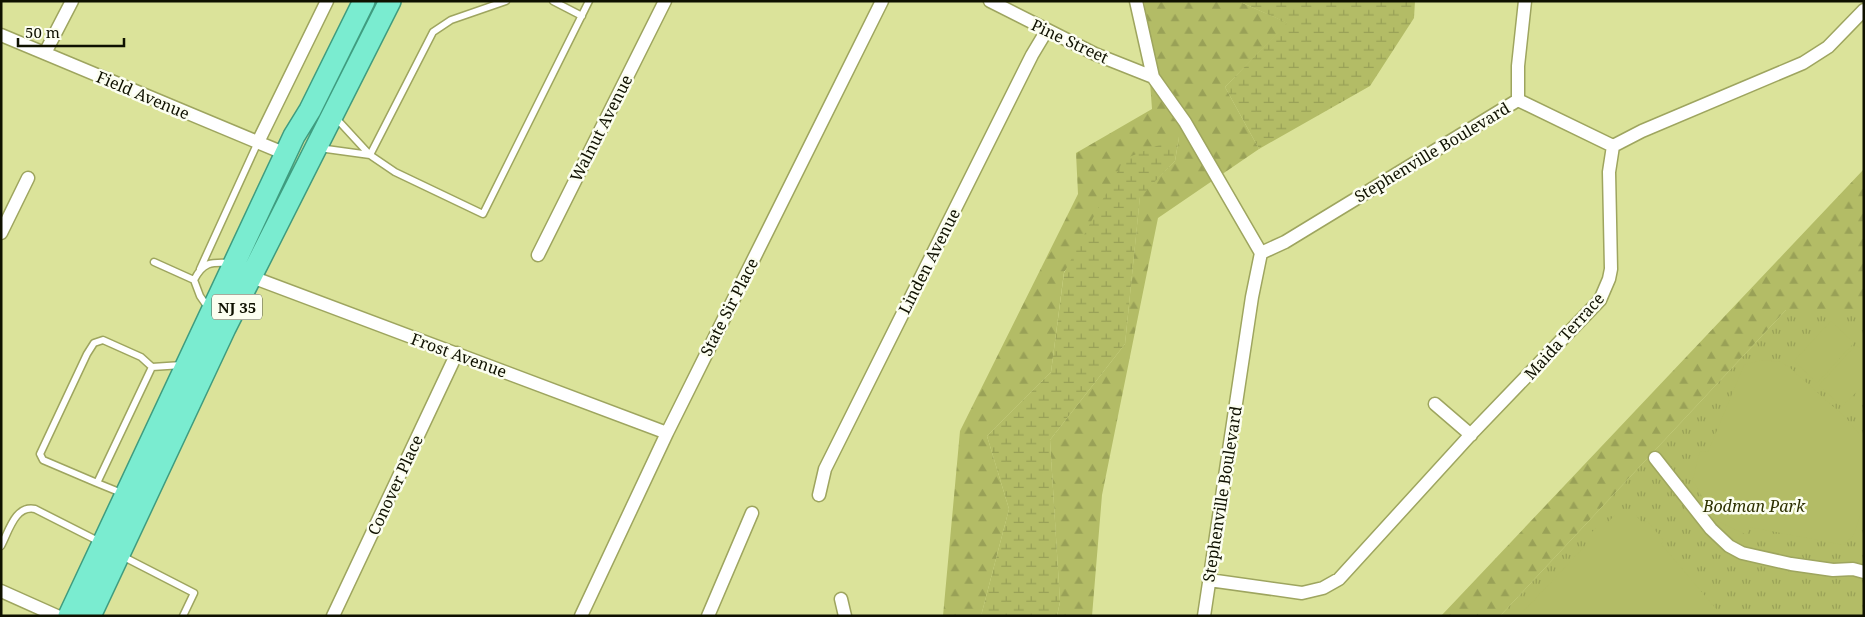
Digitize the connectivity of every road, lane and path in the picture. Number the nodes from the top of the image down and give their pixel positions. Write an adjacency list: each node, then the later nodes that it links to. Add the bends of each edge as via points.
1 (72, 1): 17 (street)
2 (328, 1): 21 (street)
3 (364, 1): 24 (highway, NJ 35)
4 (506, 1): 25 (lane, via 451,20 433,32)
5 (554, 1): 14 (lane)
6 (589, 1): 14 (lane)
7 (665, 1): 29 (street, Walnut Avenue)
8 (882, 1): 40 (street, State Sir Place)
9 (990, 1): 15 (street, Pine Street)
10 (1136, 1): 18 (street)
11 (1525, 1): 19 (street, Stephenville Boulevard)
12 (395, 3): 20 (highway, NJ 35)
13 (1864, 10): 22 (street, via 1828,47 1803,63)
14 (582, 16): 25 (lane, via 483,214 395,172)
15 (1047, 30): 18 (street, Pine Street); 45 (street, Linden Avenue, via 825,469)
16 (1, 35): 17 (street, Field Avenue)
17 (45, 53): 21 (street, Field Avenue)
18 (1152, 78): 28 (street, via 1185,122)
19 (1518, 100): 22 (street); 28 (street, Stephenville Boulevard, via 1285,242)
20 (332, 114): 23 (highway, NJ 35); 25 (lane)
21 (258, 142): 24 (street, Field Avenue); 32 (lane)
22 (1613, 146): 41 (street, Maida Terrace, via 1609,172 1611,269 1605,291)
23 (316, 147): 25 (lane); 33 (highway, NJ 35)
24 (286, 154): 31 (highway, NJ 35)
25 (370, 155)
26 (28, 178): 27 (street)
27 (1, 233)
28 (1261, 253): 50 (street, Stephenville Boulevard)
29 (538, 255)
30 (154, 262): 34 (lane)
31 (236, 263): 32 (lane, via 212,262); 35 (highway, NJ 35)
32 (200, 269): 34 (lane)
33 (252, 277): 36 (street, Frost Avenue, via 344,314); 48 (highway, NJ 35)
34 (194, 280): 35 (lane)
35 (212, 314): 37 (highway, NJ 35)
36 (457, 353): 40 (street, Frost Avenue); 57 (street, Conover Place)
37 (188, 365): 38 (lane); 44 (highway, NJ 35)
38 (152, 367): 43 (lane); 43 (lane, via 141,357 103,340 94,343 87,354 40,454 43,460)
39 (1435, 404): 41 (street)
40 (667, 433): 58 (street, State Sir Place)
41 (1471, 435): 50 (street, Maida Terrace, via 1339,579 1323,588 1302,592)
42 (1656, 458): 49 (street, via 1710,529 1729,546 1742,553 1791,564)
43 (97, 483): 44 (lane)
44 (127, 495): 48 (highway, NJ 35)
45 (819, 495)
46 (752, 513): 59 (street)
47 (1, 546): 48 (lane, via 18,513 28,507)
48 (111, 549): 54 (highway, NJ 35); 55 (highway, NJ 35); 56 (lane, via 194,593)
49 (1864, 572)
50 (1209, 580): 61 (street, Stephenville Boulevard)
51 (1, 591): 53 (street)
52 (841, 599): 60 (street)
53 (57, 616)
54 (69, 616)
55 (90, 616)
56 (183, 616)
57 (333, 616)
58 (581, 616)
59 (708, 616)
60 (845, 616)
61 (1204, 616)

